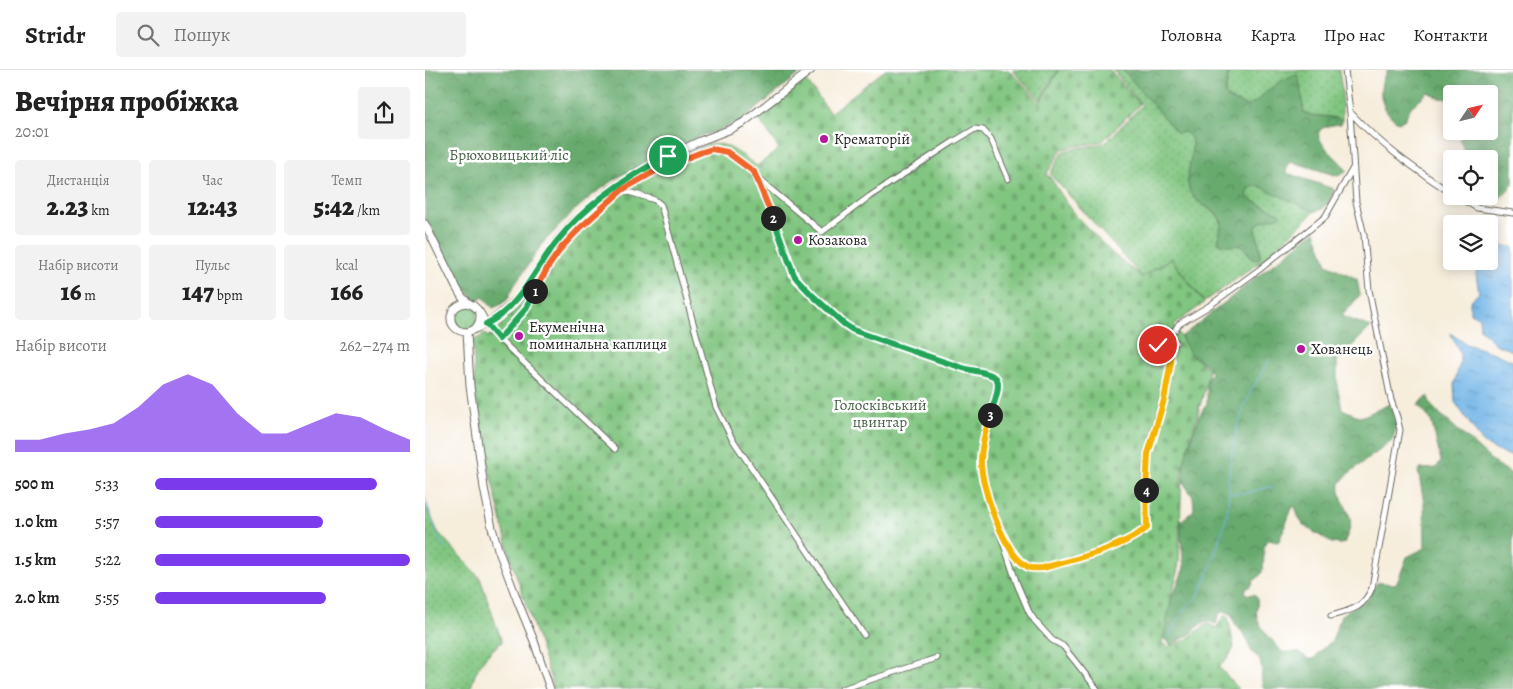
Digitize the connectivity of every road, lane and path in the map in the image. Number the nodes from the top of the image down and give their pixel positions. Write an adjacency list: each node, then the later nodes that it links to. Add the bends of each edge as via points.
1 (811, 70): 16 (street, via 744,122 643,169 611,190 557,241 519,298)
2 (1345, 70): 3 (street)
3 (1350, 113): 4 (street); 7 (street, via 1367,131)
4 (1353, 167): 17 (street, via 1325,217); 25 (street, via 1369,290 1400,430 1372,588 1358,608)
5 (756, 176): 6 (street, via 822,232 870,196 975,129 983,130 991,139); 8 (street, via 727,152 712,149 661,168); 24 (street, via 794,275 844,324 960,367 992,375 998,380 982,442 981,462 984,485)
6 (1008, 179)
7 (1443, 187)
8 (622, 190): 19 (street, via 562,247 525,310); 26 (street, via 655,200 661,205 715,405 731,437)
9 (1472, 205): 10 (street)
10 (1513, 213)
11 (425, 224): 12 (street)
12 (456, 287): 13 (street); 14 (street, via 458,300)
13 (470, 304): 14 (street, via 461,304); 15 (street)
14 (453, 310): 18 (street, via 453,324 459,331)
15 (480, 313): 16 (street); 18 (street, via 479,323)
16 (486, 324): 18 (street); 19 (street)
17 (1175, 330)
18 (470, 331): 28 (street, via 470,386 492,528)
19 (499, 339): 23 (street)
20 (1175, 342): 22 (street)
21 (1149, 344): 22 (street)
22 (1169, 350): 24 (street, via 1168,381 1148,454 1147,528 1111,548 1035,569 1017,558)
23 (615, 448)
24 (998, 525): 30 (street, via 1019,590 1032,617 1052,640 1063,646)
25 (1331, 616)
26 (864, 635)
27 (937, 658): 29 (street)
28 (550, 689)
29 (843, 689)
30 (1097, 689)

